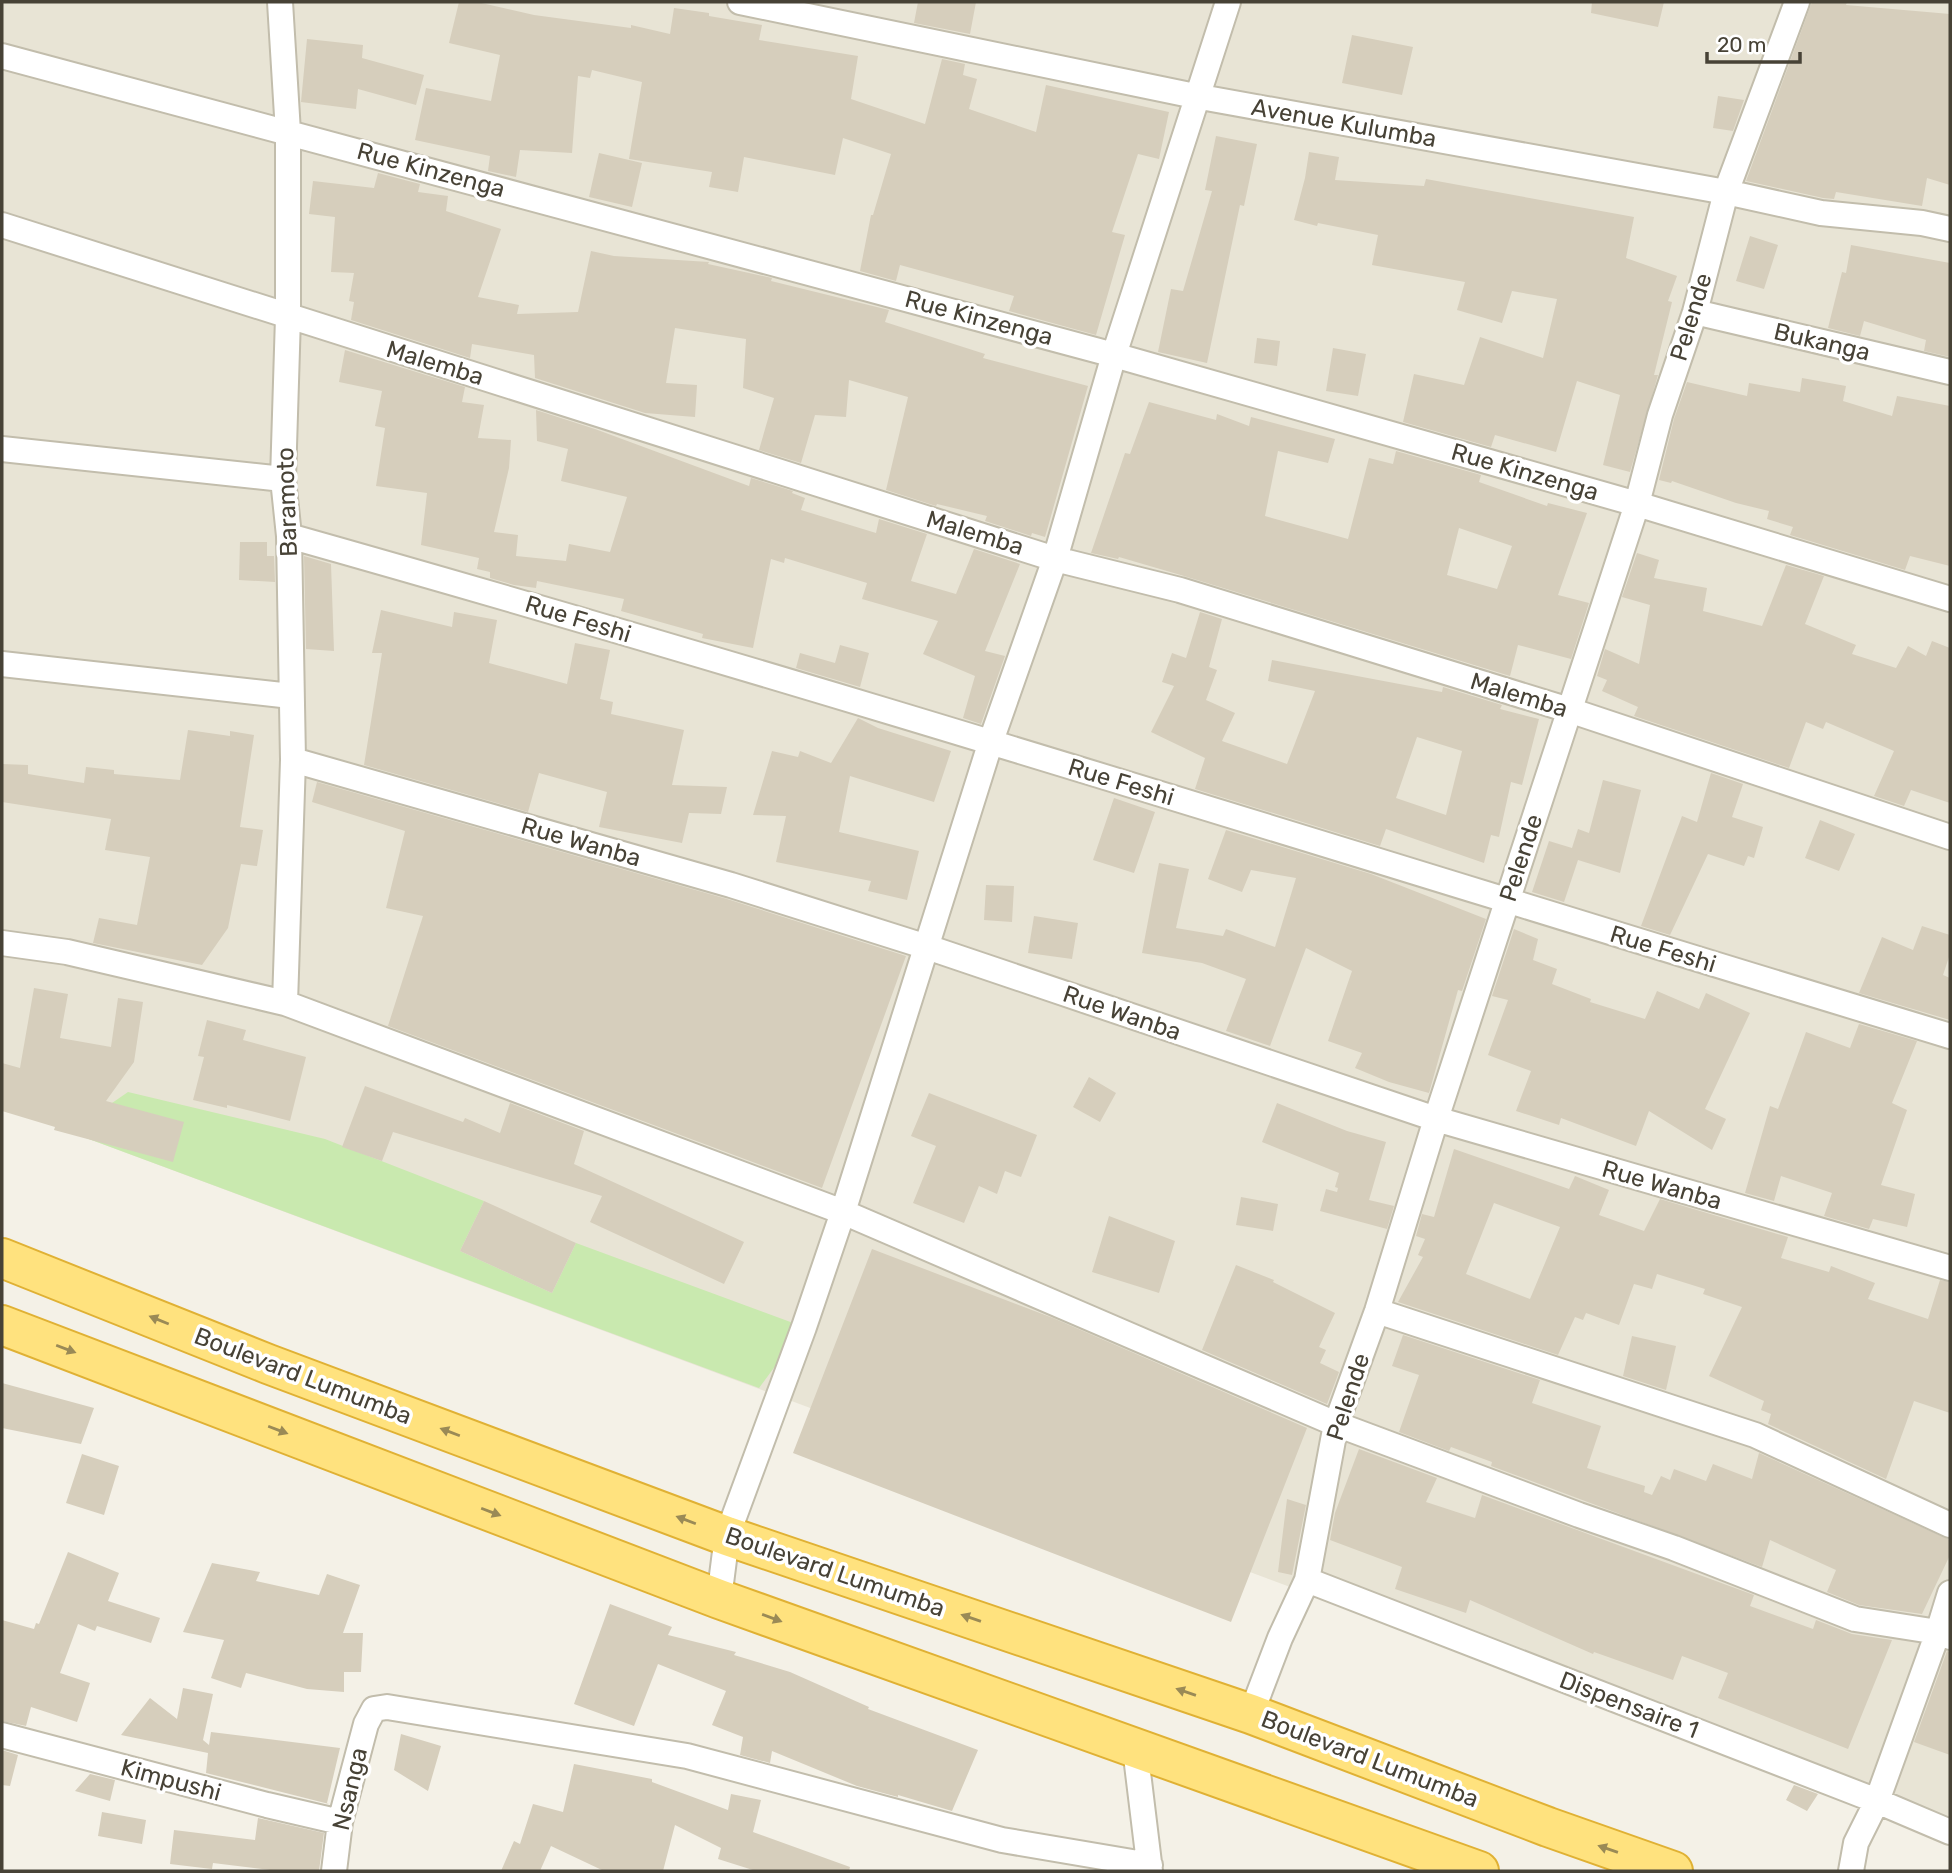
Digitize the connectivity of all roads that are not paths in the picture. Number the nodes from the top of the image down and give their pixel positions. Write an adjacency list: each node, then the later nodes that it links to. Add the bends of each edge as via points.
1 (280, 2): 7 (street, Baramoto)
2 (740, 2): 6 (street, Avenue Kulumba)
3 (1227, 2): 6 (street)
4 (1797, 2): 8 (street, Pelende)
5 (2, 56): 7 (street, Rue Kinzenga)
6 (1195, 96): 8 (street, Avenue Kulumba); 13 (street)
7 (288, 132): 12 (street, Baramoto); 13 (street, Rue Kinzenga)
8 (1726, 192): 10 (street, Avenue Kulumba, via 1821,212); 11 (street, Pelende)
9 (2, 225): 12 (street, Malemba)
10 (1950, 229)
11 (1695, 312): 14 (street, Bukanga); 17 (street, Pelende, via 1660,415)
12 (288, 317): 16 (street, Baramoto); 19 (street, Malemba)
13 (1114, 355): 17 (street, Rue Kinzenga); 19 (street)
14 (1950, 372)
15 (2, 449): 16 (street)
16 (283, 479): 18 (street, Baramoto)
17 (1637, 504): 20 (street, Rue Kinzenga); 23 (street, Pelende)
18 (289, 536): 22 (street, Baramoto); 24 (street, Rue Feshi)
19 (1055, 559): 23 (street, Malemba, via 1180,590); 24 (street)
20 (1950, 600)
21 (2, 664): 22 (street)
22 (292, 696): 25 (street, Baramoto)
23 (1569, 710): 26 (street, Malemba); 27 (street, Pelende)
24 (990, 741): 27 (street, Rue Feshi); 29 (street)
25 (292, 760): 29 (street, Rue Wanba, via 732,885); 30 (street, Baramoto)
26 (1950, 837)
27 (1507, 901): 31 (street, Rue Feshi); 32 (street, Pelende)
28 (2, 943): 30 (street, via 67,952)
29 (927, 947): 32 (street, Rue Wanba); 33 (street)
30 (285, 1003): 33 (street)
31 (1950, 1036)
32 (1436, 1119): 35 (street, Rue Wanba); 36 (street, Pelende)
33 (843, 1212): 38 (street); 40 (street)
34 (2, 1258): 40 (highway, Boulevard Lumumba, one-way to 34, via 268,1364)
35 (1950, 1268)
36 (1377, 1311): 38 (street, Pelende); 39 (street, via 1755,1435)
37 (2, 1325): 43 (highway, one-way to 43)
38 (1336, 1424): 41 (street, Pelende); 44 (street, via 1855,1619)
39 (1950, 1525)
40 (727, 1536): 43 (street); 45 (highway, Boulevard Lumumba, one-way to 40)
41 (1307, 1580): 45 (street, Pelende); 48 (street, Dispensaire 1)
42 (1950, 1593): 44 (street)
43 (719, 1599): 47 (highway, one-way to 47)
44 (1944, 1635): 48 (street)
45 (1251, 1714): 54 (highway, Boulevard Lumumba, one-way to 45)
46 (2, 1735): 49 (street, Kimpushi)
47 (1135, 1748): 51 (street); 53 (highway)
48 (1877, 1801): 50 (street, Dispensaire 1); 55 (street, via 1856,1843)
49 (340, 1822): 51 (street, Nsanga, via 366,1724 374,1709 387,1707 687,1756 1002,1840); 52 (street, Nsanga)
50 (1950, 1832)
51 (1150, 1868)
52 (334, 1871)
53 (1479, 1871)
54 (1673, 1871)
55 (1851, 1871)

